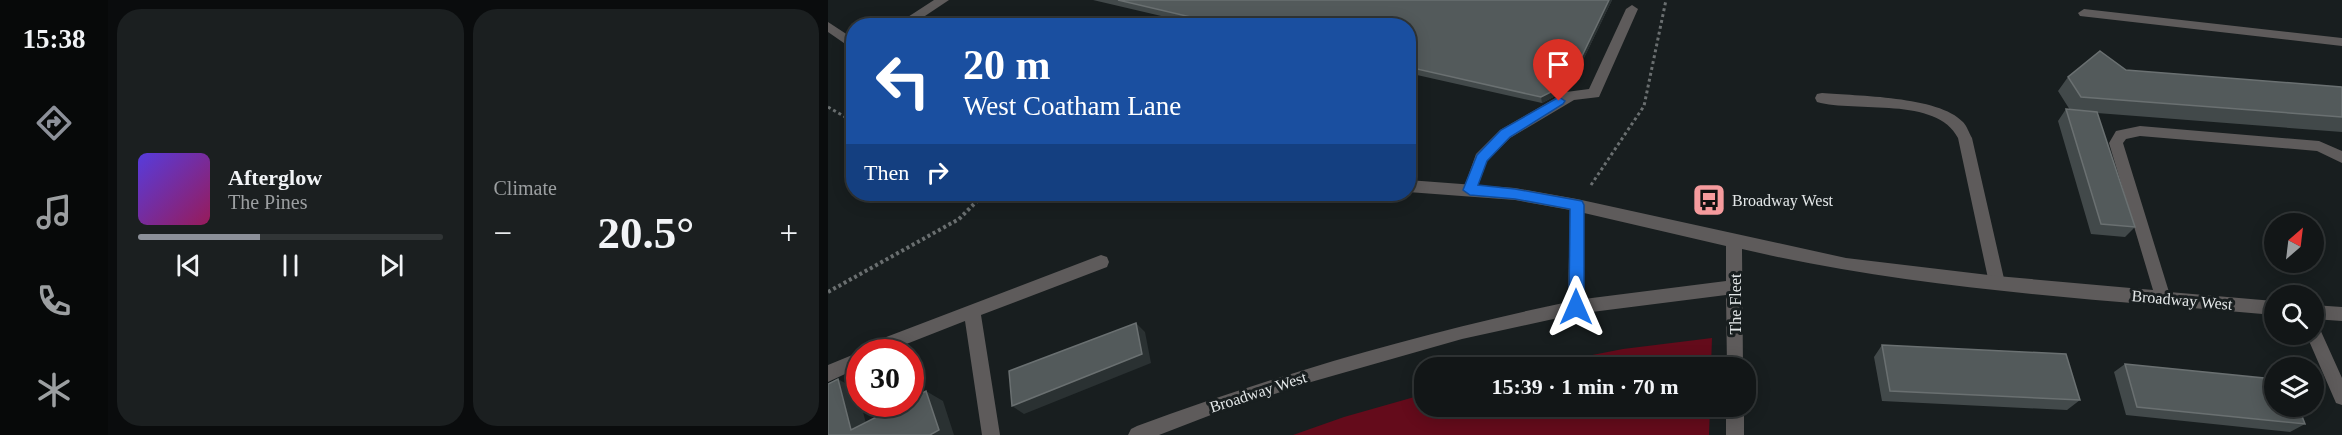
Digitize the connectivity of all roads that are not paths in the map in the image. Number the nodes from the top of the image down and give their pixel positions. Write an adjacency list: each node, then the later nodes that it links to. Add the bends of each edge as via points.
1 (943, 0): 4 (street)
2 (1632, 9): 11 (street, via 1594,94 1570,95 1505,134 1481,158)
3 (2084, 13): 7 (street)
4 (913, 18)
5 (828, 26): 6 (street)
6 (846, 40)
7 (2342, 42)
8 (1822, 98): 15 (street, via 1926,109 1959,126 1965,138)
9 (2342, 157): 17 (street, via 2319,146 2140,131 2121,135 2116,143)
10 (1416, 187): 11 (street, Broadway West)
11 (1470, 190): 12 (street, Broadway West)
12 (1577, 205): 13 (street, Broadway West); 18 (street)
13 (1734, 241): 15 (street, Broadway West, via 1846,265); 16 (street, The Fleet)
14 (1101, 262): 20 (street)
15 (1997, 283): 17 (street, Broadway West)
16 (1735, 287): 18 (street, Broadway West); 25 (street, The Fleet)
17 (2163, 298): 19 (street, Broadway West)
18 (1576, 307): 31 (street, Broadway West, via 1461,332 1311,374)
19 (2264, 307)
20 (972, 310): 23 (street); 30 (street)
21 (2324, 313): 22 (street)
22 (2342, 314)
23 (902, 339)
24 (2319, 345): 28 (street)
25 (1735, 357)
26 (846, 365): 27 (street)
27 (828, 374)
28 (2342, 397)
29 (1735, 417): 32 (street)
30 (991, 435)
31 (1137, 435)
32 (1735, 435)

